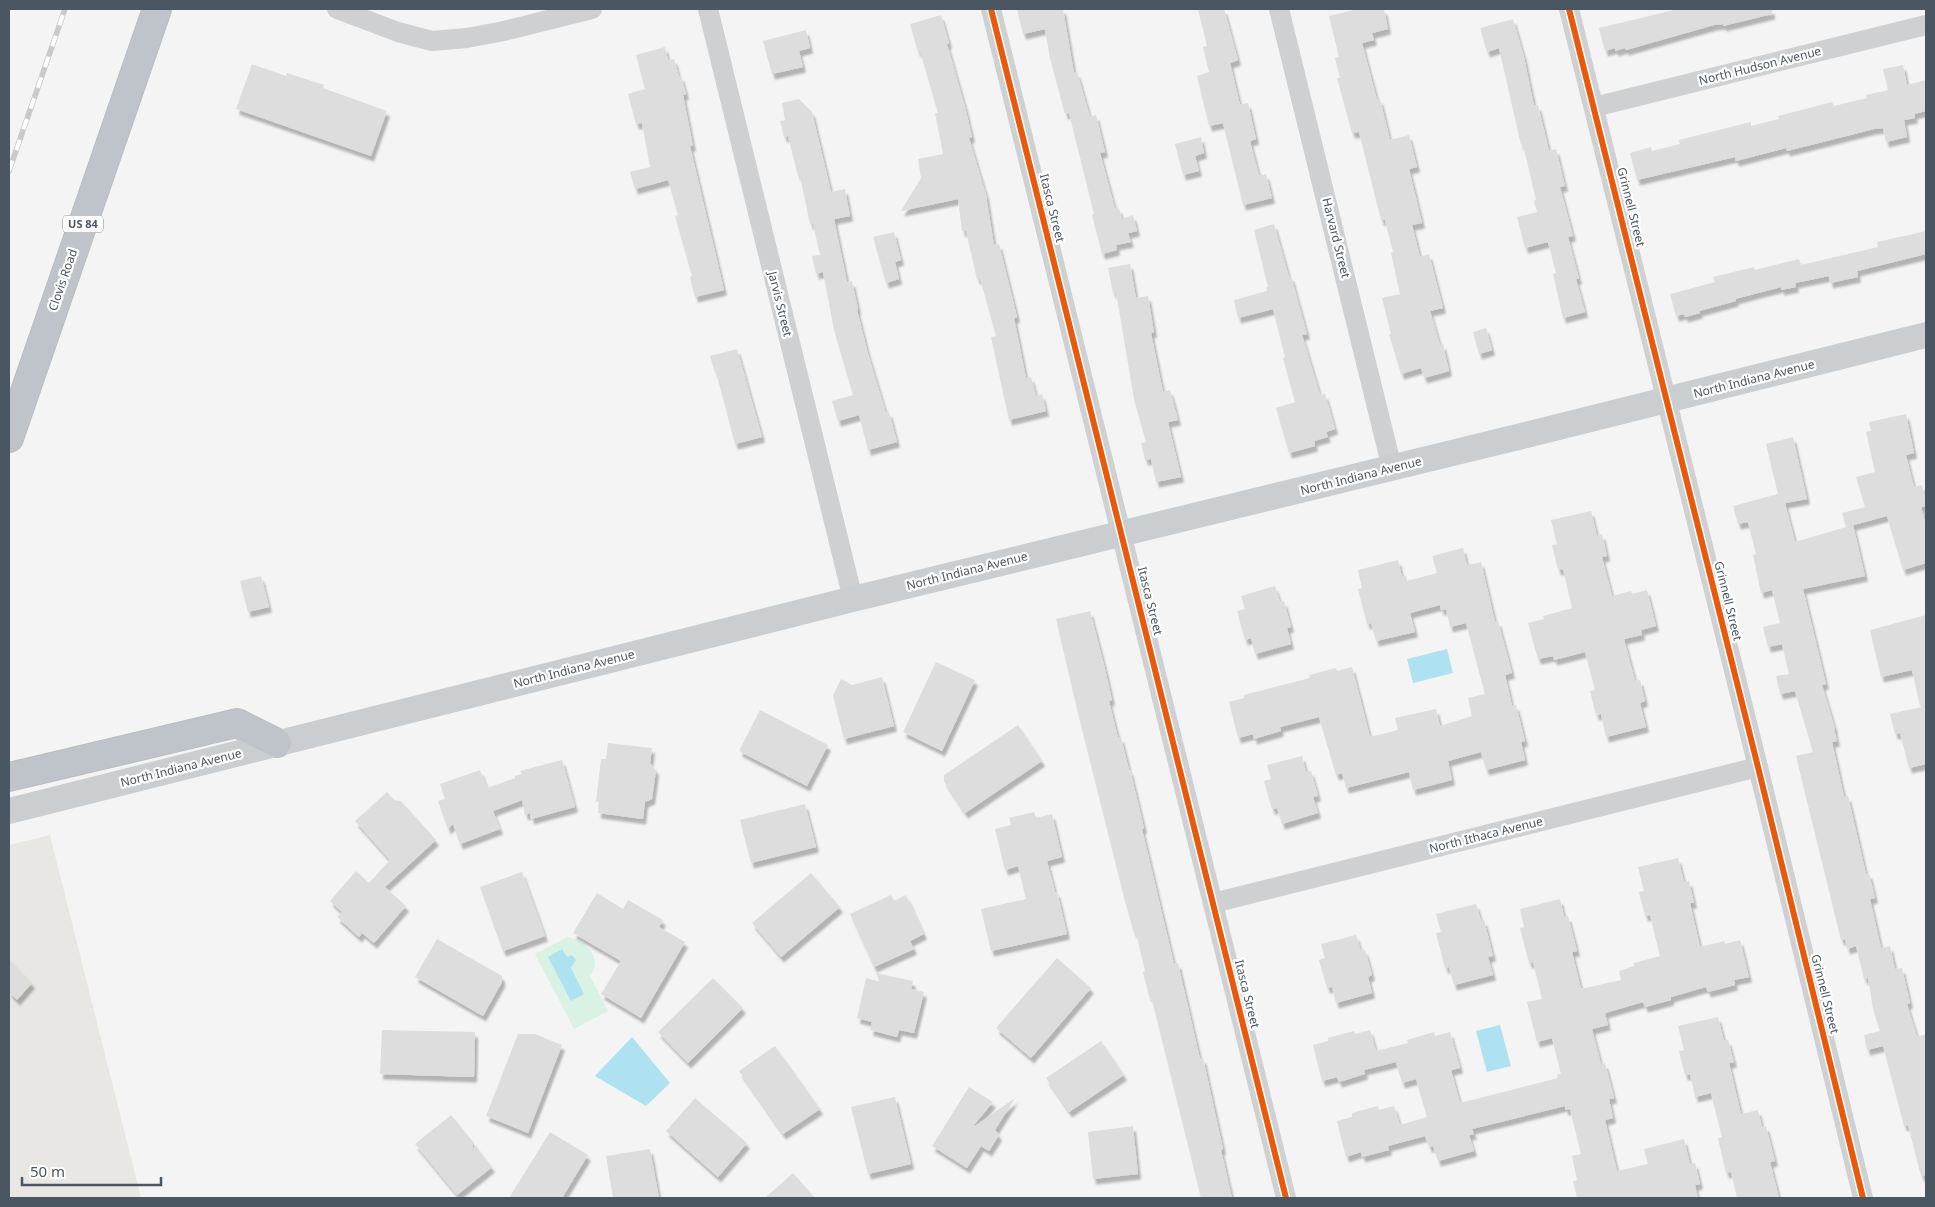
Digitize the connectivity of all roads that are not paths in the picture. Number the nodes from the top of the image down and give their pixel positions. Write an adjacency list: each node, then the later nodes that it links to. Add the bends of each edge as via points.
1 (157, 9): 12 (highway, Clovis Road / US 84)
2 (337, 9): 3 (street, via 398,32 432,40 494,33)
3 (592, 9)
4 (708, 9): 15 (street, Jarvis Street)
5 (991, 9): 14 (street, Itasca Street)
6 (1279, 9): 13 (street, Harvard Street)
7 (1569, 9): 9 (street, Grinnell Street)
8 (1926, 25): 9 (street, North Hudson Avenue)
9 (1594, 107): 11 (street, Grinnell Street)
10 (1926, 335): 11 (main road, North Indiana Avenue)
11 (1667, 401): 13 (main road, North Indiana Avenue); 17 (street, Grinnell Street)
12 (9, 438)
13 (1392, 468): 14 (main road, North Indiana Avenue)
14 (1122, 533): 15 (main road, North Indiana Avenue); 20 (street, Itasca Street)
15 (853, 599): 16 (main road, North Indiana Avenue)
16 (277, 744): 18 (highway, via 237,723); 19 (main road, North Indiana Avenue)
17 (1758, 766): 20 (street, North Ithaca Avenue); 22 (street, Grinnell Street)
18 (9, 777)
19 (9, 811)
20 (1213, 903): 21 (street, Itasca Street)
21 (1286, 1198)
22 (1863, 1198)

